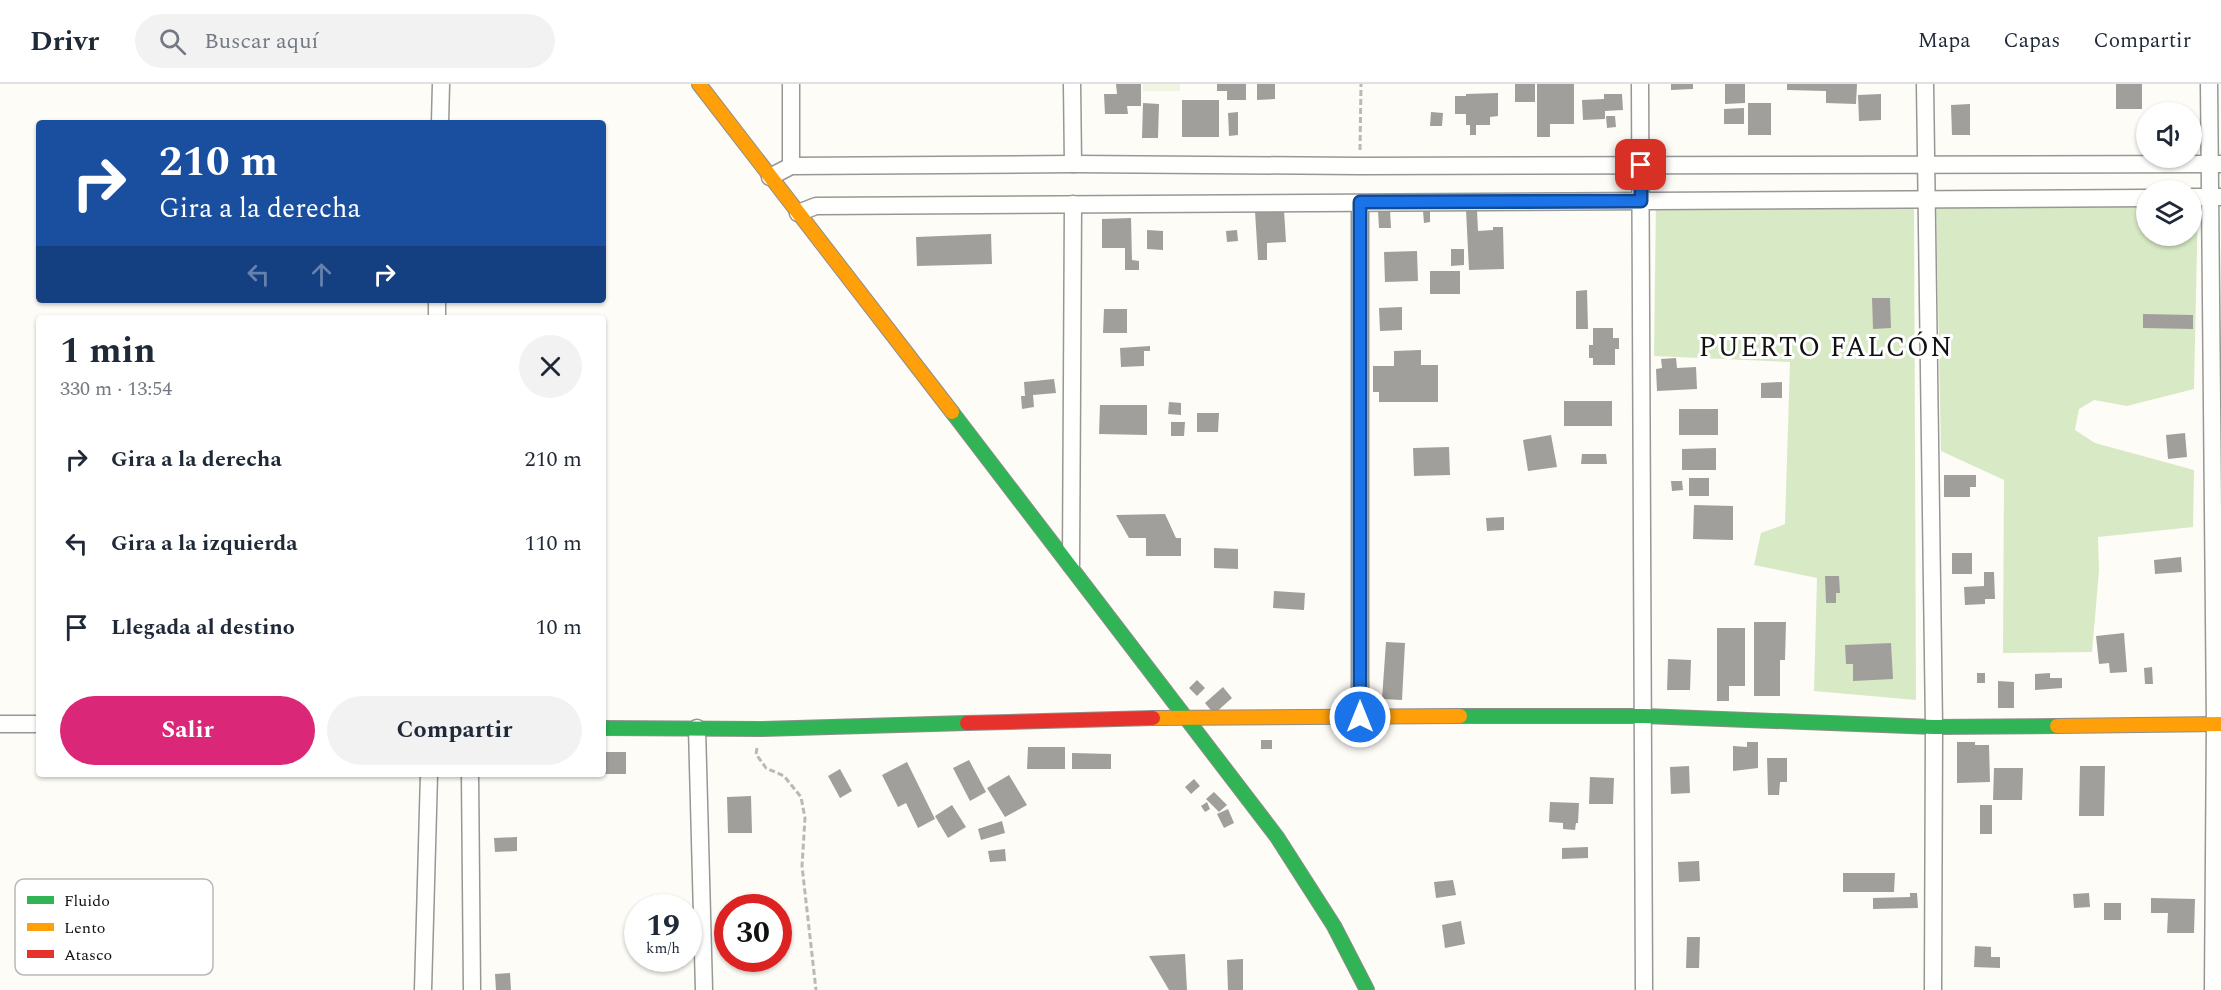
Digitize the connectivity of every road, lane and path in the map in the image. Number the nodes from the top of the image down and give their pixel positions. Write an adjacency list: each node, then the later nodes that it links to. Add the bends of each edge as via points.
1 (441, 84): 9 (street)
2 (699, 84): 16 (main road)
3 (791, 84): 14 (street)
4 (1072, 84): 10 (street)
5 (1361, 84): 15 (path)
6 (1640, 84): 12 (street)
7 (1925, 84): 13 (street)
8 (2209, 84): 11 (street)
9 (440, 120)
10 (1073, 164): 14 (street); 15 (street)
11 (2215, 164): 13 (street); 17 (street)
12 (1641, 165): 13 (street); 15 (street); 20 (street)
13 (1926, 165): 19 (street)
14 (791, 166): 16 (street)
15 (1360, 166)
16 (770, 177): 23 (main road)
17 (2215, 197): 30 (street)
18 (2136, 198): 19 (street)
19 (1927, 199): 20 (street); 31 (street)
20 (1641, 201): 21 (street); 25 (street)
21 (1360, 202): 22 (street); 27 (street)
22 (1073, 204): 23 (street, via 816,206); 24 (street)
23 (798, 213): 24 (main road)
24 (1071, 566): 26 (main road)
25 (1644, 716): 27 (main road); 31 (main road); 42 (street)
26 (1187, 717): 27 (main road); 34 (main road); 41 (main road, via 1277,837 1334,926)
27 (1360, 717)
28 (0, 724): 29 (street)
29 (36, 724)
30 (2218, 724): 31 (main road); 44 (street)
31 (1934, 727): 43 (street)
32 (606, 728): 33 (main road)
33 (697, 728): 34 (main road); 39 (street)
34 (761, 729): 40 (path, via 756,754 766,768 784,776 801,797 805,818 802,866)
35 (429, 777): 37 (street)
36 (470, 777): 38 (street)
37 (423, 990)
38 (472, 990)
39 (704, 990)
40 (816, 990)
41 (1367, 990)
42 (1644, 990)
43 (1933, 990)
44 (2213, 990)

